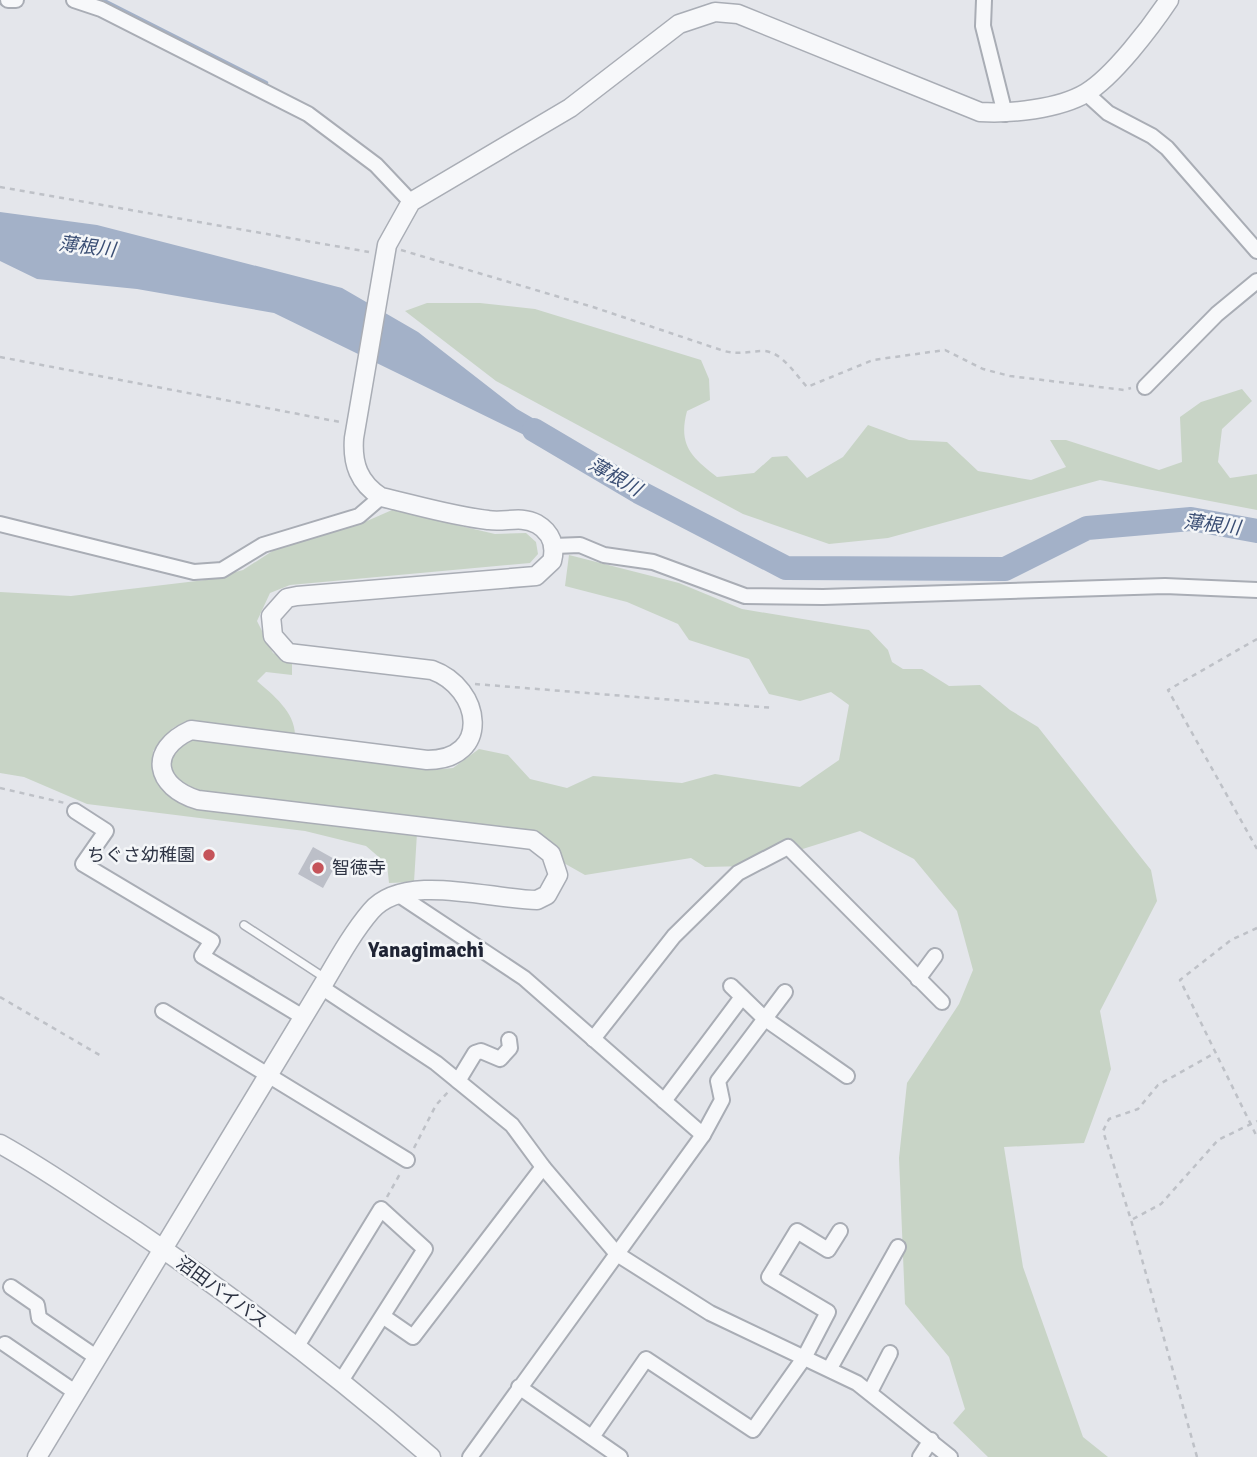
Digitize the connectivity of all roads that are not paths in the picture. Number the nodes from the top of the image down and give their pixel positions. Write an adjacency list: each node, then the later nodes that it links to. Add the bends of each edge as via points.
1 (8, 0): 2 (street)
2 (16, 0)
3 (75, 0): 9 (street, via 308,114 376,165)
4 (984, 0): 8 (street, via 983,26)
5 (1169, 0): 7 (street, via 1135,45)
6 (710, 6): 8 (street, via 980,113); 9 (street, via 679,24 570,108)
7 (1086, 93): 8 (street); 10 (street, via 1108,113 1167,148)
8 (1005, 114)
9 (411, 202): 13 (street, via 387,245 353,450 358,471 370,490)
10 (1257, 251)
11 (1257, 281): 12 (street, via 1217,314)
12 (1145, 387)
13 (381, 497): 14 (street, via 359,516 263,545 222,570 194,572); 15 (street, via 482,520 527,521 544,530)
14 (0, 524)
15 (554, 546): 16 (street, via 580,545 604,555 653,562 745,596 1165,586); 18 (street, via 552,561 536,576 298,596 287,598 271,616 273,636 288,653 444,674 458,687 473,717 473,731 461,752 439,760 191,730 162,755 164,778 185,796 198,800 533,841 551,854 558,875 547,895 537,900 456,891)
16 (1257, 590)
17 (75, 811): 28 (street, via 106,831 83,864 212,941 202,956)
18 (399, 895): 22 (street, via 371,910); 31 (street, via 524,978)
19 (244, 925): 22 (lane)
20 (935, 956): 21 (street)
21 (918, 979): 26 (street); 31 (street, via 788,847 738,873 674,936)
22 (323, 983): 28 (street); 34 (street)
23 (731, 986): 25 (street)
24 (785, 992): 29 (street)
25 (742, 997): 29 (street); 35 (street)
26 (942, 1002)
27 (163, 1011): 33 (street)
28 (303, 1017): 33 (street)
29 (764, 1018): 32 (street); 36 (street, via 718,1081 722,1100)
30 (509, 1040): 34 (street, via 510,1048 500,1059 475,1053)
31 (593, 1040): 35 (street)
32 (847, 1076)
33 (267, 1077): 38 (street); 42 (street)
34 (458, 1081): 39 (street, via 512,1125)
35 (663, 1101): 36 (street)
36 (703, 1135): 43 (street)
37 (1, 1148): 42 (street, 沼田バイパス)
38 (407, 1160)
39 (543, 1167): 43 (street); 45 (street, via 413,1337)
40 (840, 1231): 50 (street, via 828,1250 797,1231 769,1277 828,1312)
41 (898, 1247): 51 (street)
42 (165, 1251): 47 (street, 沼田バイパス); 49 (street)
43 (617, 1254): 50 (street, via 710,1312); 53 (street)
44 (11, 1287): 49 (street, via 37,1305 39,1318)
45 (384, 1317): 47 (street, via 425,1250 381,1209); 52 (street)
46 (5, 1344): 54 (street)
47 (297, 1346): 52 (street, 沼田バイパス)
48 (890, 1353): 55 (street)
49 (96, 1356): 54 (street)
50 (804, 1357): 51 (street); 56 (street, via 753,1430 646,1359)
51 (830, 1368): 55 (street)
52 (341, 1381): 59 (street, 沼田バイパス)
53 (519, 1387): 56 (street); 60 (street)
54 (75, 1392): 58 (street)
55 (870, 1392): 57 (street)
56 (592, 1437): 61 (street)
57 (931, 1440): 62 (street); 63 (street)
58 (37, 1457)
59 (431, 1457)
60 (470, 1457)
61 (620, 1457)
62 (920, 1457)
63 (950, 1457)

